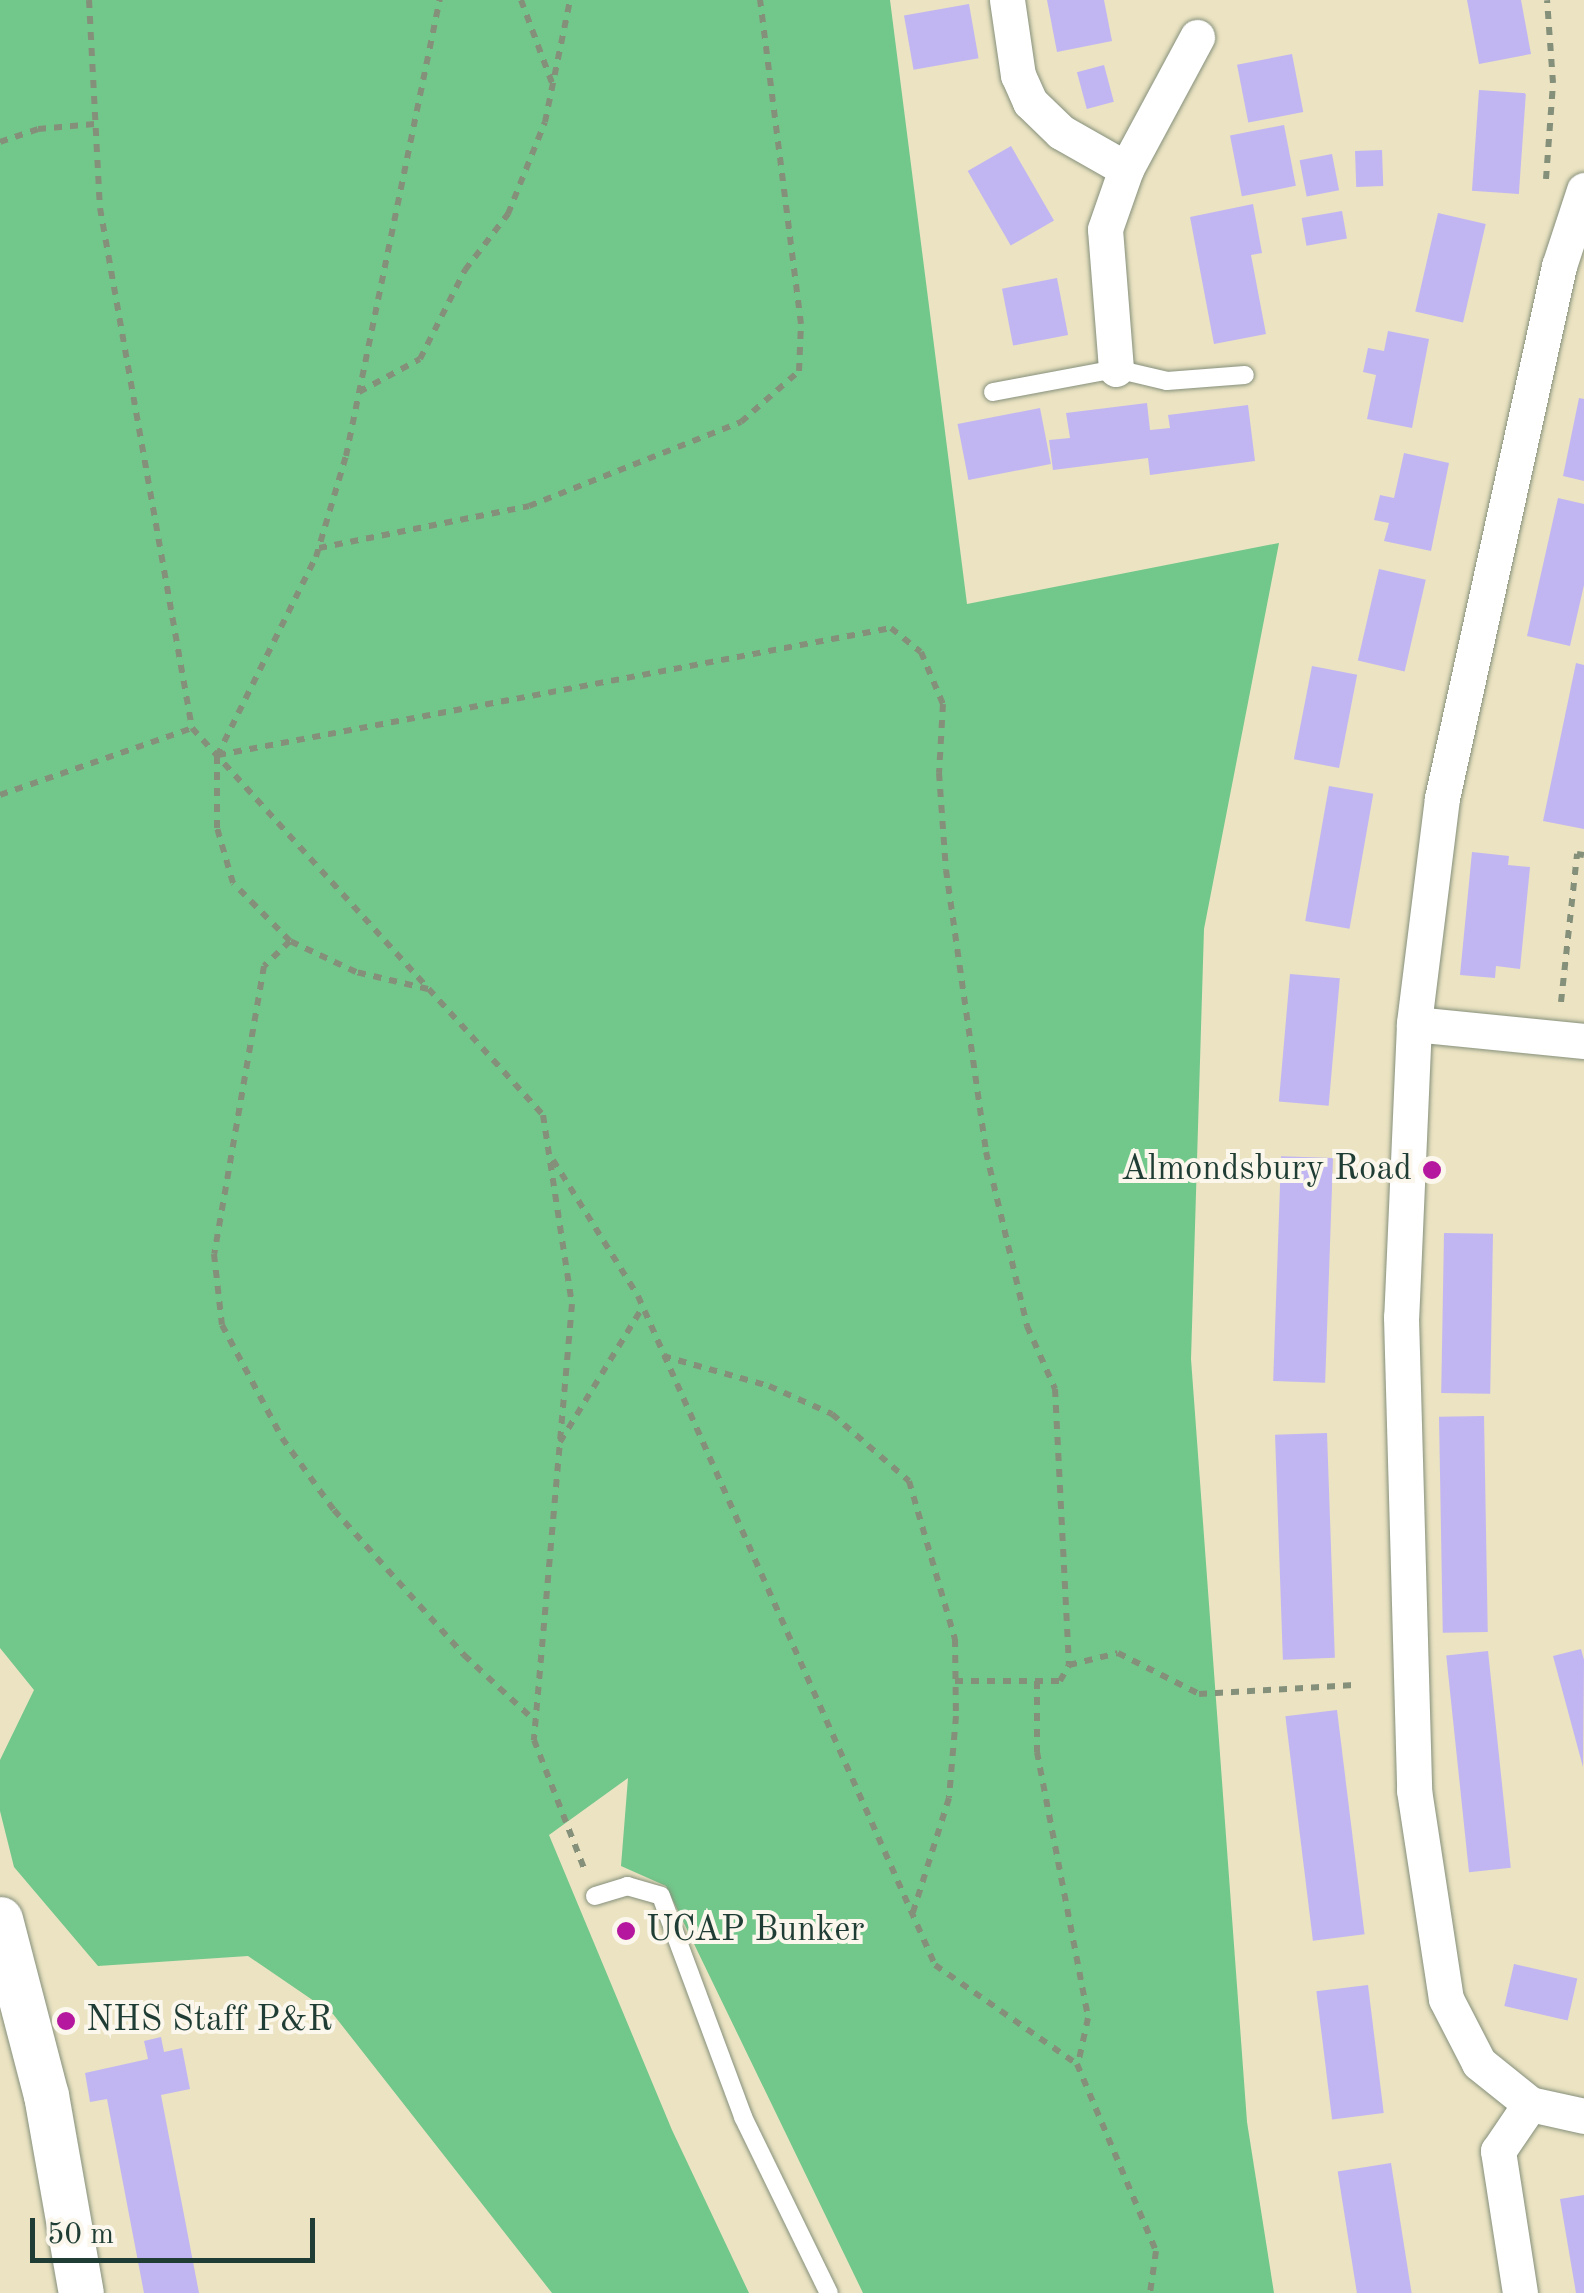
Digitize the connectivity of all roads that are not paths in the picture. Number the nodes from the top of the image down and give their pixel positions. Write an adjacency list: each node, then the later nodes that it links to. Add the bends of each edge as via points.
1 (1008, 0): 3 (street, via 1018,75 1030,102 1061,132)
2 (1197, 37): 3 (street)
3 (1126, 169): 5 (street, via 1104,229)
4 (1581, 194): 8 (street, via 1442,798)
5 (1116, 369): 6 (lane, via 1167,381); 7 (lane)
6 (1246, 376)
7 (994, 392)
8 (1414, 1024): 9 (street); 12 (street, via 1401,1316 1414,1790 1446,1999 1479,2064)
9 (1571, 1040)
10 (594, 1896): 15 (lane, via 628,1886 661,1896 743,2117)
11 (0, 1920): 14 (street, via 46,2095)
12 (1530, 2104): 13 (street); 16 (street, via 1498,2151)
13 (1582, 2109)
14 (81, 2293)
15 (829, 2293)
16 (1520, 2293)

